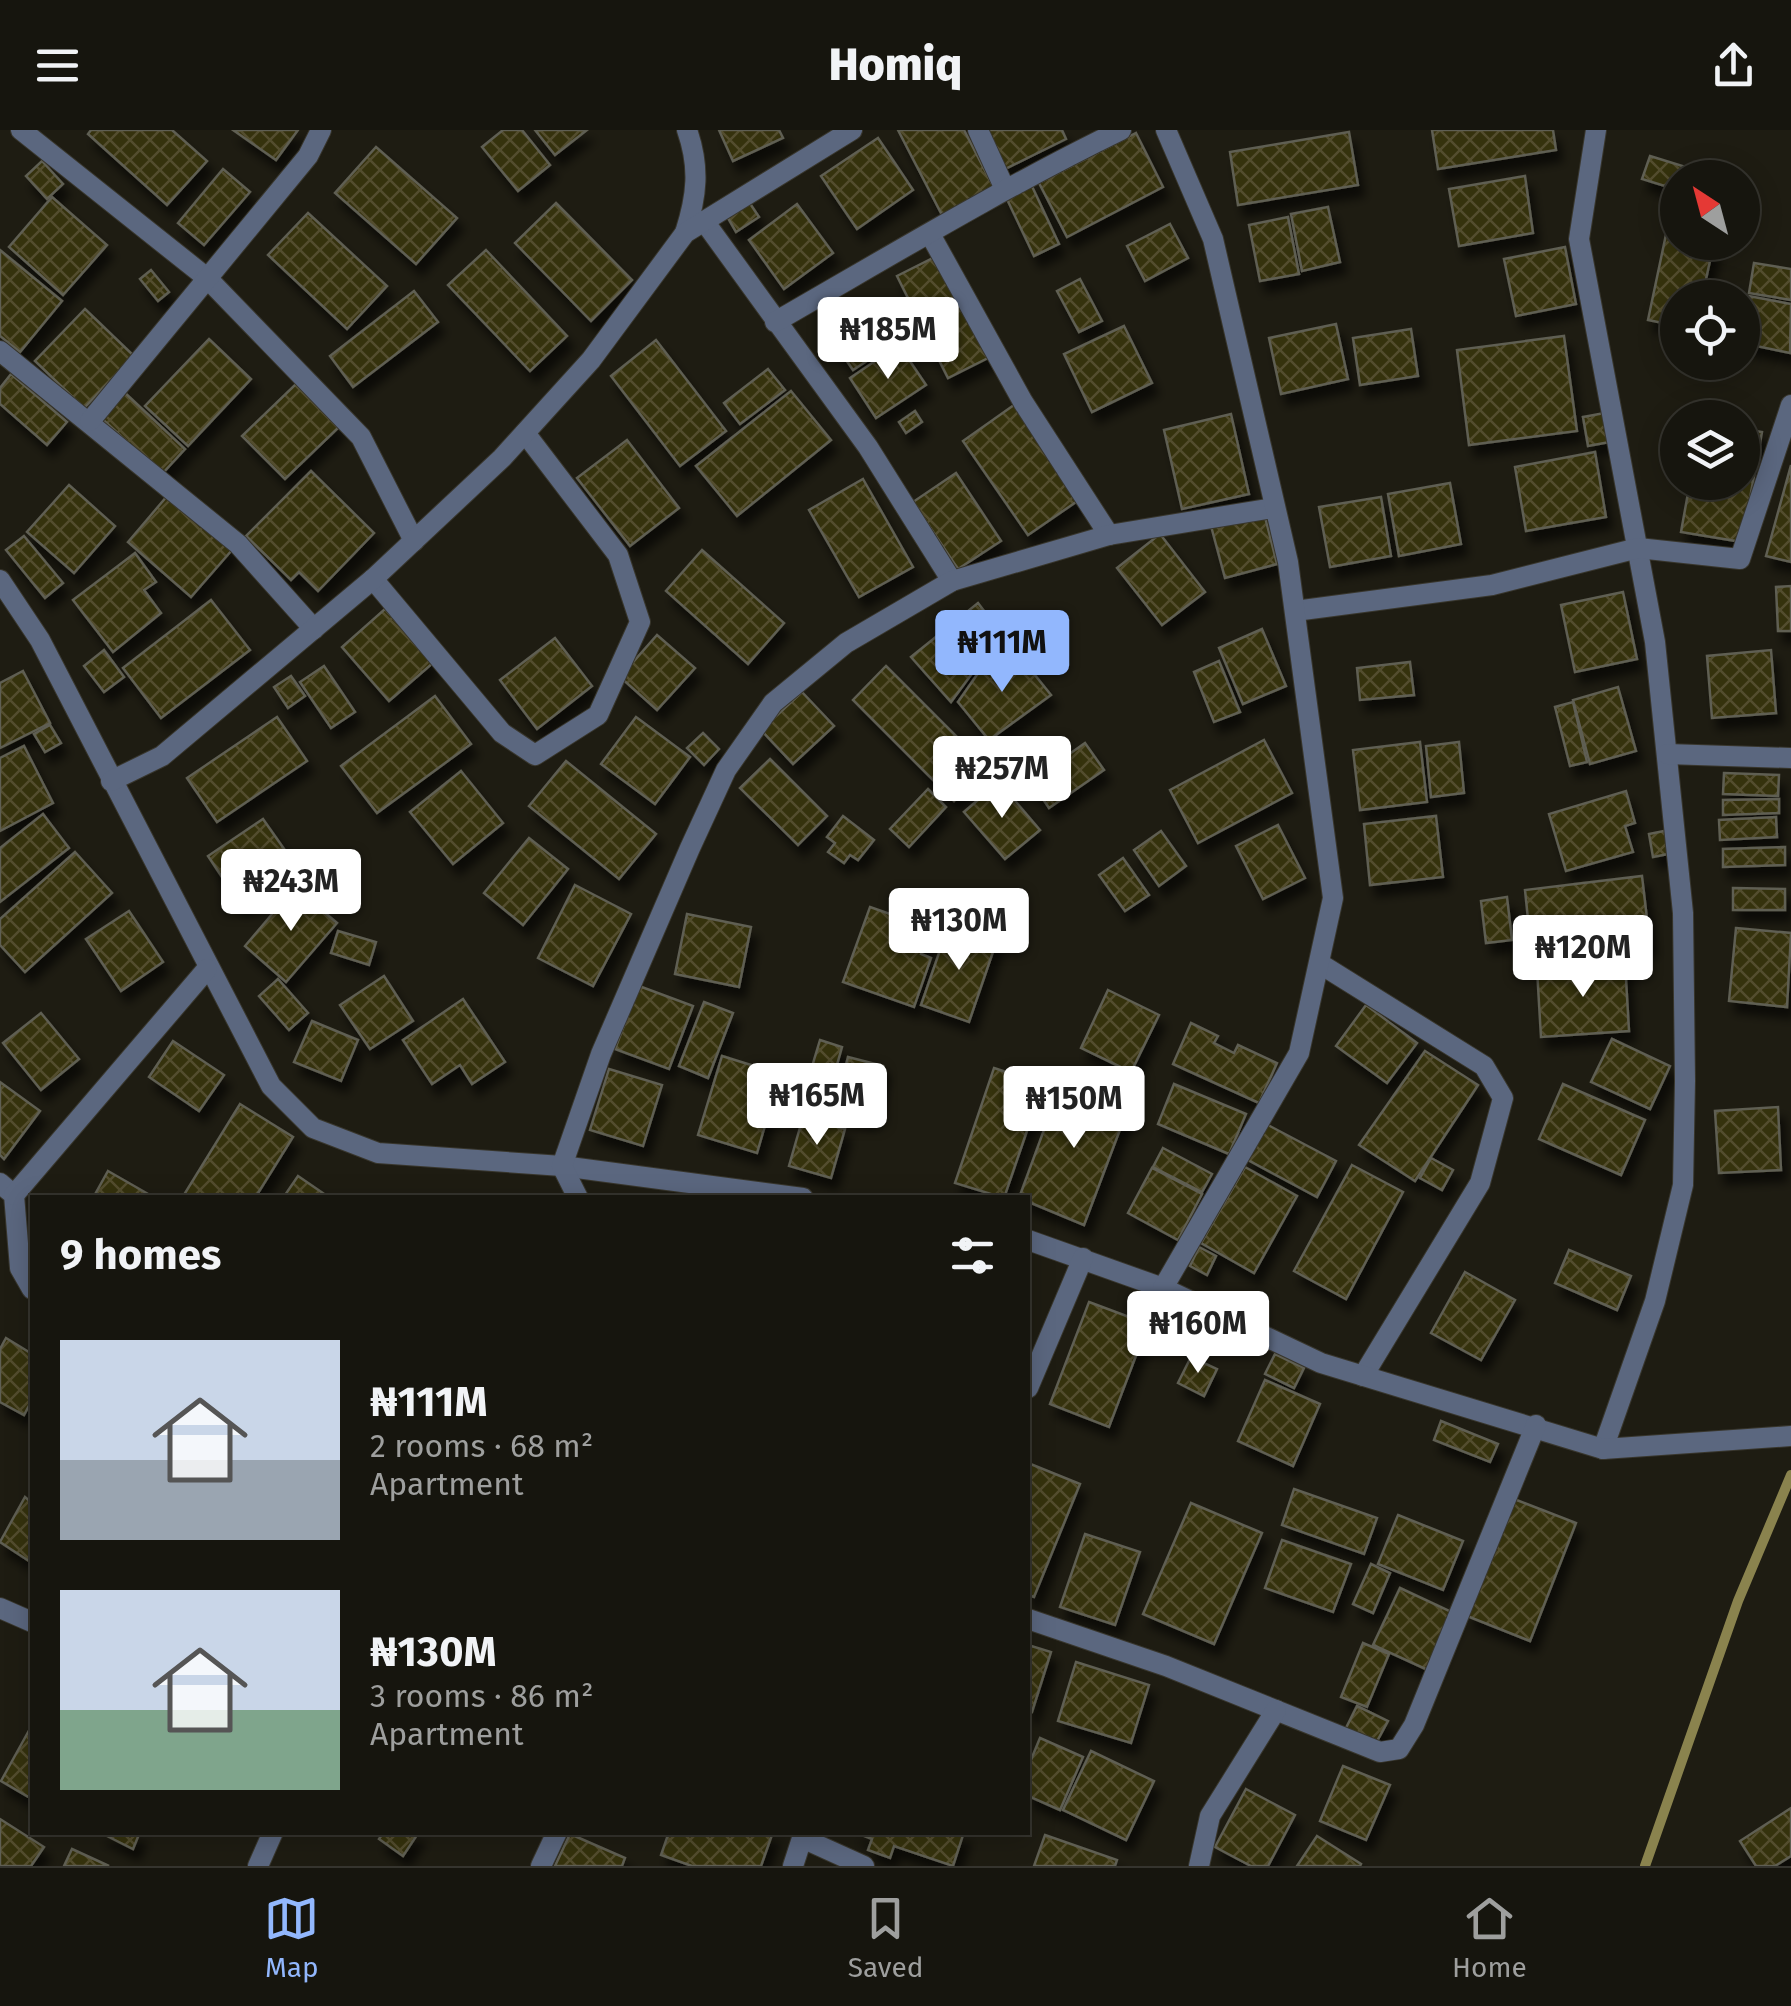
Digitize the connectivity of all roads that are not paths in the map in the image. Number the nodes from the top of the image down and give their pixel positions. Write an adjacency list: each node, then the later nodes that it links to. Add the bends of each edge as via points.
1 (21, 130): 13 (street)
2 (321, 130): 13 (street, via 308,156)
3 (687, 130): 11 (street, via 696,156 696,198)
4 (852, 130): 10 (street)
5 (978, 130): 9 (street)
6 (1121, 130): 9 (street)
7 (1166, 130): 19 (street, via 1213,239)
8 (1596, 130): 22 (street, via 1579,239)
9 (1004, 187): 12 (street)
10 (704, 221): 11 (street); 14 (street)
11 (686, 233): 18 (street, via 592,360)
12 (930, 234): 14 (street); 20 (street, via 1023,402)
13 (207, 278): 17 (street); 21 (street, via 360,437)
14 (775, 322): 25 (street, via 868,446)
15 (0, 351): 17 (street)
16 (1791, 405): 22 (street, via 1740,559)
17 (90, 421): 27 (street, via 238,544)
18 (524, 434): 21 (street); 23 (street, via 618,555 640,622 598,715 536,755 502,733)
19 (1273, 508): 20 (street); 26 (street)
20 (1110, 535): 25 (street)
21 (414, 542): 23 (street)
22 (1638, 548): 26 (street, via 1492,586); 28 (street)
23 (374, 579): 27 (street)
24 (0, 580): 30 (street, via 40,640)
25 (952, 581): 33 (street, via 846,643 773,703 726,770 600,1054)
26 (1294, 611): 31 (street, via 1334,898)
27 (314, 629): 30 (street, via 162,756)
28 (1667, 754): 29 (street); 45 (street, via 1683,913 1683,1185 1654,1302)
29 (1791, 758)
30 (111, 782): 32 (street)
31 (1322, 965): 40 (street, via 1299,1053); 41 (street, via 1484,1066 1503,1098 1480,1183)
32 (207, 969): 33 (street, via 271,1086 313,1128 378,1153); 34 (street)
33 (562, 1166): 35 (street); 36 (street)
34 (7, 1189): 39 (street, via 20,1268)
35 (576, 1195)
36 (764, 1195)
37 (1030, 1241): 38 (street)
38 (1083, 1258): 40 (street); 42 (street)
39 (30, 1286)
40 (1162, 1288): 41 (street)
41 (1362, 1376): 43 (street)
42 (1030, 1383)
43 (1536, 1425): 45 (street); 49 (street, via 1414,1725 1398,1749 1380,1752)
44 (1791, 1436): 45 (street)
45 (1602, 1449)
46 (0, 1608): 48 (street)
47 (1030, 1620): 49 (street)
48 (30, 1621)
49 (1276, 1710): 57 (street, via 1210,1816)
50 (272, 1835): 53 (street)
51 (556, 1835): 54 (street)
52 (803, 1835): 55 (street); 56 (street)
53 (258, 1866)
54 (540, 1866)
55 (792, 1866)
56 (864, 1866)
57 (1199, 1866)

